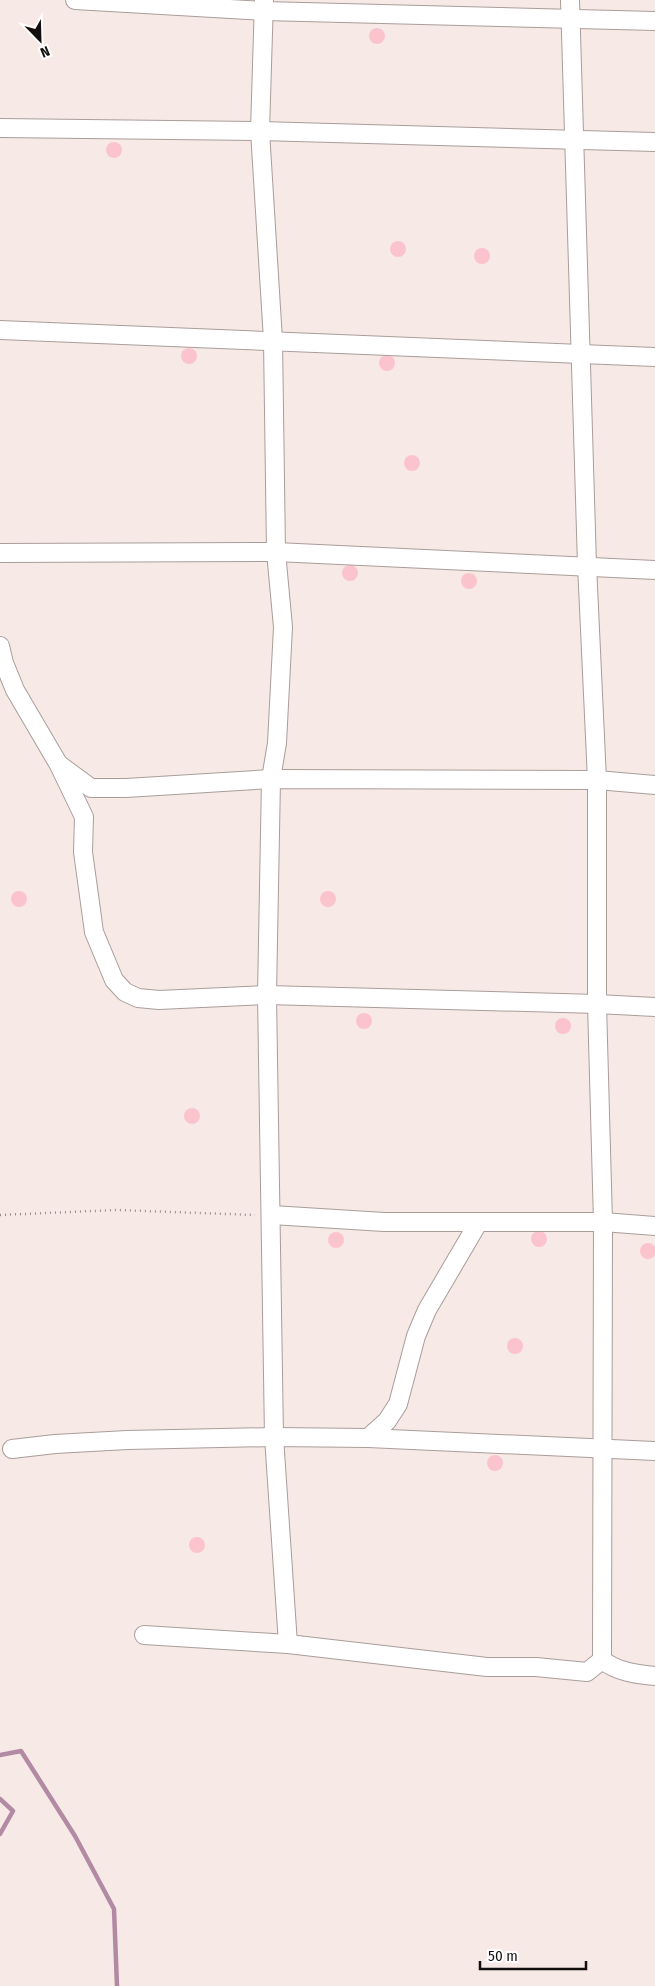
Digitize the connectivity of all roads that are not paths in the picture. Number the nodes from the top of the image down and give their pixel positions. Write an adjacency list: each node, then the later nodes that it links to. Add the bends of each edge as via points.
1 (75, 0): 3 (street)
2 (570, 0): 4 (street)
3 (264, 6): 4 (street); 7 (street)
4 (570, 18): 5 (street); 8 (street)
5 (655, 21)
6 (0, 128): 7 (street)
7 (260, 131): 8 (street); 11 (street)
8 (573, 141): 9 (street); 12 (street)
9 (655, 142)
10 (0, 330): 11 (street)
11 (273, 340): 12 (street); 14 (street)
12 (582, 355): 13 (street); 16 (street)
13 (655, 357)
14 (276, 552): 15 (street); 16 (street); 20 (street, via 283,627 277,743)
15 (0, 553)
16 (587, 565): 17 (street); 21 (street)
17 (655, 570)
18 (0, 646): 19 (street, via 15,690)
19 (59, 765): 20 (street, via 91,788); 23 (street, via 84,817 83,852 94,932 114,980 125,992 138,998)
20 (271, 779): 21 (street); 23 (street)
21 (597, 780): 22 (street); 24 (street)
22 (655, 785)
23 (267, 995): 24 (street); 26 (street)
24 (597, 1004): 25 (street); 27 (street)
25 (655, 1007)
26 (272, 1215): 28 (street, via 384,1222); 30 (street)
27 (603, 1222): 28 (street); 29 (street); 32 (street)
28 (478, 1223): 31 (street, via 416,1336 398,1404 387,1422)
29 (655, 1226)
30 (274, 1437): 31 (street); 33 (street, via 127,1440); 36 (street)
31 (368, 1438): 32 (street)
32 (604, 1448): 34 (street); 37 (street)
33 (12, 1449)
34 (655, 1451)
35 (144, 1635): 36 (street)
36 (288, 1644): 37 (street, via 487,1668 536,1667 587,1672)
37 (602, 1660): 38 (street, via 627,1673)
38 (655, 1676)

